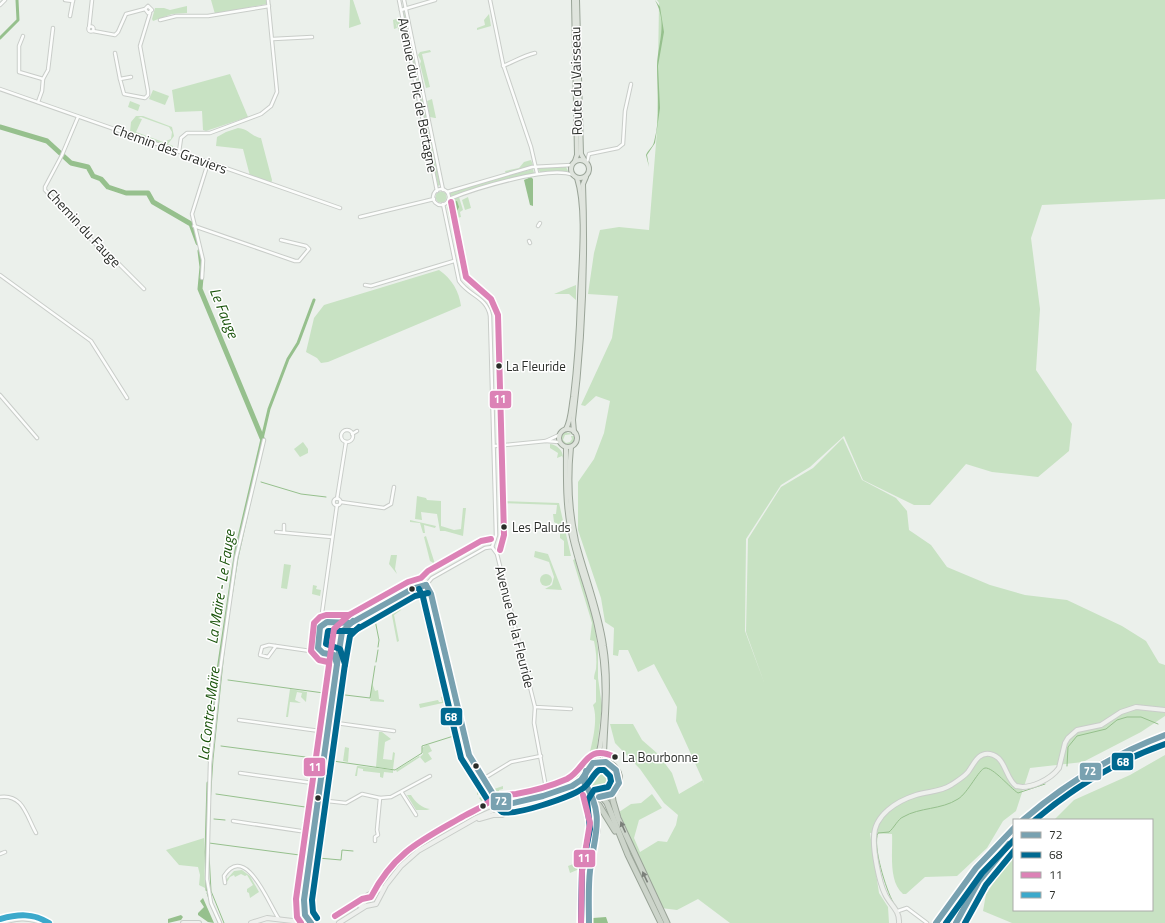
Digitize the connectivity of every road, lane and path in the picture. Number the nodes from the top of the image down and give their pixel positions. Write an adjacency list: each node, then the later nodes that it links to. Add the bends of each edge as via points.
1 (5, 0): 11 (street)
2 (65, 0): 10 (street)
3 (92, 0): 14 (street, via 89,28 93,26 93,31 115,35 126,14)
4 (268, 0): 12 (street)
5 (398, 0): 15 (street, Avenue du Pic de Bertagne)
6 (404, 0): 13 (street, Avenue du Pic de Bertagne)
7 (435, 0): 13 (street)
8 (490, 0): 25 (street)
9 (575, 0): 36 (main road, Route du Vaisseau); 37 (main road, Route du Vaisseau, via 578,16 581,154)
10 (73, 1): 17 (street)
11 (0, 5)
12 (269, 6): 18 (street, via 208,16 173,16); 22 (street)
13 (406, 8): 15 (street); 31 (street, Avenue du Pic de Bertagne)
14 (145, 9): 16 (street); 16 (street, via 150,7)
15 (401, 10): 32 (street, Avenue du Pic de Bertagne)
16 (150, 13): 28 (street, via 140,46 148,95 145,98 124,94)
17 (70, 16)
18 (160, 20)
19 (53, 28): 27 (street, via 48,70)
20 (23, 36): 27 (street, via 19,46 19,72)
21 (312, 37): 22 (street)
22 (273, 39): 35 (street, via 277,92 271,106 261,114 210,133 187,133 181,138)
23 (115, 53): 28 (street)
24 (535, 53): 25 (street, via 522,56 519,60)
25 (503, 66): 40 (street)
26 (131, 77): 28 (street)
27 (44, 79): 33 (street)
28 (120, 79)
29 (631, 84): 37 (street, via 625,106 623,144 618,148 589,154)
30 (0, 89): 33 (street, Chemin des Graviers)
31 (424, 92): 32 (street); 44 (street, Avenue du Pic de Bertagne)
32 (418, 94): 45 (street, Avenue du Pic de Bertagne)
33 (38, 102): 34 (street, Chemin des Graviers)
34 (78, 117): 35 (street, Chemin des Graviers); 58 (street, Chemin du Fauge, via 45,190 103,252)
35 (179, 152): 38 (street, Chemin des Graviers)
36 (575, 161): 37 (main road); 39 (main road)
37 (586, 161): 43 (main road, via 590,170)
38 (208, 163): 50 (street, Chemin des Graviers); 52 (street, via 192,214)
39 (572, 165): 40 (street); 42 (main road)
40 (536, 167): 41 (street); 46 (street)
41 (537, 173): 42 (street, via 568,172); 47 (street)
42 (575, 176): 43 (main road); 61 (main road, via 579,185 582,257 578,359)
43 (586, 177): 63 (main road, via 583,184 585,265 582,354 573,420)
44 (443, 190): 45 (street); 46 (street)
45 (437, 191): 48 (street)
46 (447, 192): 47 (street)
47 (449, 198): 49 (street)
48 (434, 199): 49 (street, via 437,204); 51 (street)
49 (443, 204): 54 (street)
50 (340, 208)
51 (360, 217)
52 (194, 226): 53 (street, via 295,261 299,261 309,249); 56 (street, via 203,260)
53 (281, 240)
54 (454, 261): 57 (street); 71 (street, Avenue de la Fleuride, via 459,281 464,288 488,306)
55 (0, 274): 60 (street, via 91,341)
56 (202, 278)
57 (365, 286)
58 (144, 289)
59 (0, 395): 66 (street)
60 (126, 398)
61 (566, 429): 63 (main road); 65 (main road)
62 (357, 431): 64 (street)
63 (574, 432): 72 (main road, via 577,436 576,441)
64 (352, 434): 69 (street, via 351,440); 69 (street, via 348,430 342,433 341,438)
65 (559, 435): 68 (street); 70 (main road)
66 (37, 438)
67 (264, 440): 162 (street, via 236,558 210,764 207,879 211,903)
68 (546, 441): 70 (street); 71 (street)
69 (346, 442): 74 (street)
70 (559, 442): 72 (main road)
71 (494, 446): 81 (street, Avenue de la Fleuride, via 496,535)
72 (569, 448): 106 (main road, via 566,496 570,526 597,626 602,661 604,709); 107 (main road, via 570,492 575,533 604,646 608,685 604,755)
73 (394, 487): 75 (street, via 391,504 384,508)
74 (338, 499): 75 (street); 76 (street, via 334,502)
75 (341, 502): 76 (street)
76 (337, 505): 80 (street)
77 (284, 525): 79 (street)
78 (276, 532): 79 (street)
79 (284, 532): 80 (street)
80 (332, 537): 83 (street)
81 (492, 547): 82 (street, via 485,548); 96 (street, Avenue de la Fleuride, via 497,554)
82 (426, 584): 85 (street, via 412,589); 111 (street, via 431,594 469,754)
83 (322, 616): 84 (street); 86 (street)
84 (327, 622): 86 (street); 87 (street)
85 (351, 623): 87 (street); 88 (street)
86 (322, 624): 89 (street, via 319,629)
87 (338, 624): 88 (street)
88 (342, 632): 91 (street)
89 (318, 645): 92 (street); 93 (street)
90 (276, 646): 90 (street, via 262,647 260,655 268,657); 92 (street)
91 (339, 649): 94 (street); 95 (street)
92 (310, 651): 93 (street)
93 (323, 653): 94 (street)
94 (331, 654): 95 (street)
95 (338, 664): 100 (street)
96 (535, 707): 97 (street, Avenue de la Fleuride); 105 (street, via 534,723)
97 (571, 709)
98 (1165, 710): 150 (street, via 1136,707 1101,725 1077,730 1065,743 1059,768 1044,781 1023,787 1016,786 999,759 988,754 979,757 965,775 951,785 897,803 877,825 874,842 882,886 888,900)
99 (239, 720): 102 (street)
100 (329, 722): 101 (street); 102 (street)
101 (394, 731)
102 (327, 732): 112 (street)
103 (1165, 735): 129 (highway, via 1144,742 1096,766 1066,785)
104 (1165, 742): 130 (highway, via 1101,771 1070,791)
105 (541, 756): 111 (street, via 511,762); 115 (street)
106 (597, 762): 107 (main road); 110 (main road, via 589,766)
107 (608, 762): 118 (main road, via 617,770 620,777 618,786)
108 (240, 773): 112 (street)
109 (430, 776): 113 (street)
110 (584, 777): 115 (street, via 572,785); 116 (main road)
111 (483, 779): 117 (street)
112 (320, 784): 122 (street)
113 (402, 792): 121 (street); 128 (street)
114 (559, 792): 116 (highway); 126 (street)
115 (547, 793): 123 (street)
116 (589, 793): 120 (main road); 132 (main road)
117 (493, 794): 123 (street); 125 (street)
118 (612, 794): 120 (main road); 169 (highway, one-way to 118, via 618,818)
119 (0, 797): 135 (street, via 9,796 19,802)
120 (601, 797): 132 (main road, via 595,802); 141 (highway, via 607,803)
121 (380, 798): 122 (street, via 362,794 346,803); 138 (street, via 376,830 378,835)
122 (318, 800): 136 (street)
123 (504, 805): 125 (street); 126 (street)
124 (598, 805): 141 (highway)
125 (496, 808): 127 (street); 133 (street)
126 (507, 812): 127 (street)
127 (499, 814): 133 (street)
128 (416, 815)
129 (1024, 819)
130 (1035, 819)
131 (233, 821): 136 (street)
132 (598, 823): 167 (main road, via 589,877)
133 (464, 826): 143 (street, via 418,851 401,866)
134 (1013, 829): 172 (highway, via 976,868)
135 (36, 833)
136 (314, 833): 146 (street)
137 (1013, 839): 173 (highway, via 978,880)
138 (375, 841)
139 (5, 852): 140 (street)
140 (0, 854)
141 (628, 854): 168 (highway)
142 (225, 883): 149 (street, via 224,876 229,870 239,866 245,867 252,873)
143 (384, 888): 144 (street); 145 (street)
144 (373, 893): 145 (street); 147 (street, via 368,895)
145 (378, 899): 148 (street, via 376,904)
146 (304, 900): 154 (street, via 301,916); 155 (street); 156 (street, via 305,915)
147 (367, 900): 148 (street); 165 (street)
148 (370, 904): 166 (street)
149 (272, 910): 151 (street); 153 (street)
150 (898, 912): 170 (street); 171 (street, via 907,908)
151 (267, 918): 153 (street); 163 (street)
152 (0, 919): 159 (street, via 23,914 38,917)
153 (280, 919): 154 (street)
154 (289, 922): 155 (street); 164 (street)
155 (301, 922): 156 (street)
156 (311, 922)
157 (0, 923): 158 (street, via 22,918)
158 (43, 923)
159 (49, 923)
160 (183, 923): 161 (street)
161 (199, 923)
162 (220, 923)
163 (251, 923)
164 (258, 923)
165 (334, 923)
166 (339, 923)
167 (589, 923)
168 (661, 923)
169 (667, 923)
170 (900, 923)
171 (927, 923)
172 (936, 923)
173 (956, 923)

